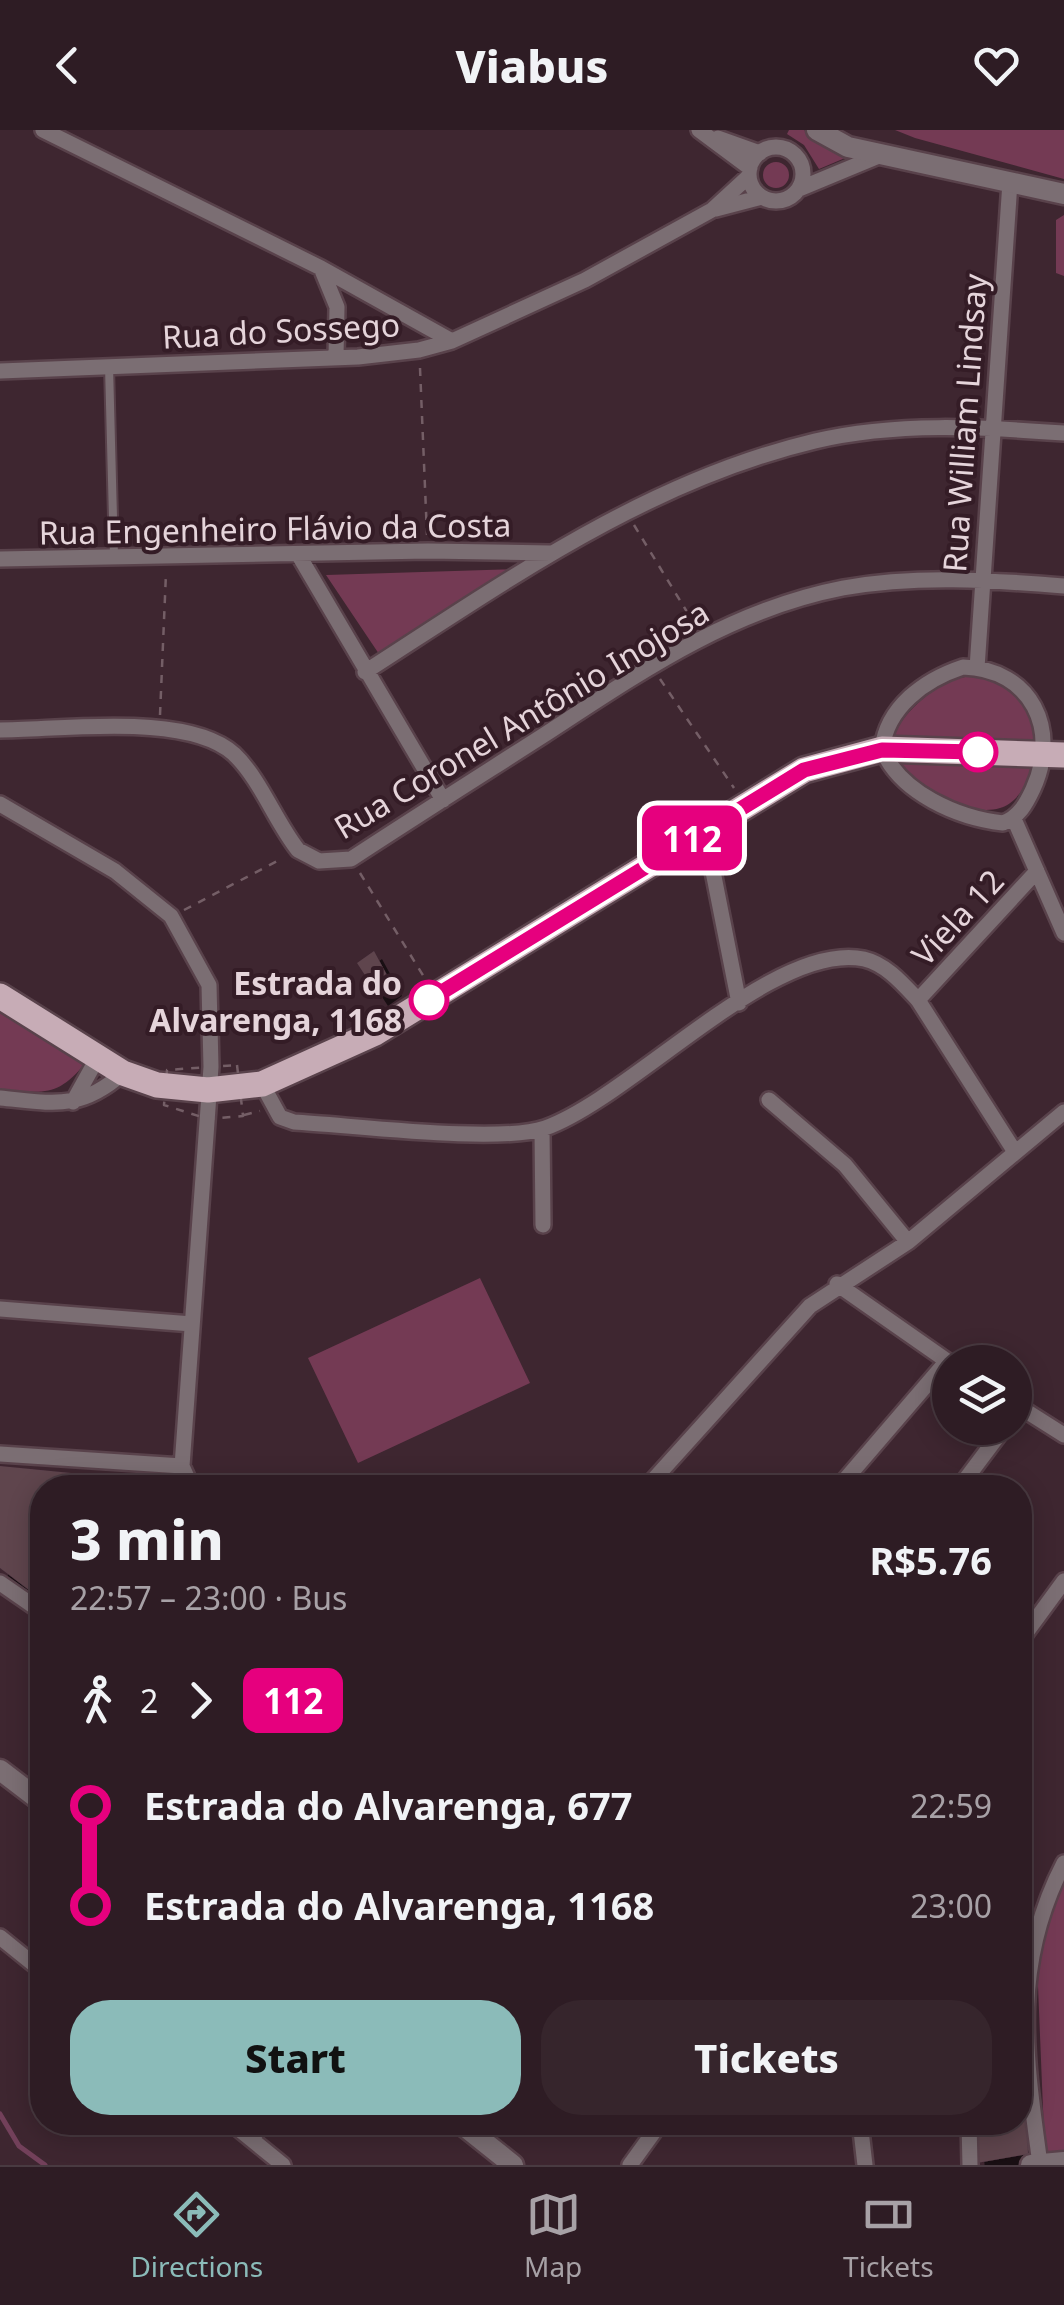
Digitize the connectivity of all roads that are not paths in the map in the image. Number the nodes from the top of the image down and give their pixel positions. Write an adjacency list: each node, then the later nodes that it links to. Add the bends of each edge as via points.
1 (43, 130): 13 (street)
2 (700, 130): 5 (street); 7 (street)
3 (781, 130): 5 (street)
4 (818, 130): 6 (street, via 832,142)
5 (766, 150): 7 (street); 9 (street, via 783,148 799,160)
6 (880, 155): 8 (street); 9 (street)
7 (750, 172): 11 (street); 12 (street, Rua do Sossego)
8 (1010, 182): 10 (street); 18 (street, Rua William Lindsay)
9 (799, 189): 11 (street, via 778,201)
10 (1064, 194)
11 (762, 197): 12 (street, Rua do Sossego)
12 (712, 210): 14 (street, Rua do Sossego)
13 (321, 268): 14 (street); 15 (street, via 337,306)
14 (452, 341): 15 (street, Rua do Sossego)
15 (336, 357): 16 (street, Rua do Sossego)
16 (109, 366): 17 (street, Rua do Sossego); 22 (lane)
17 (0, 371)
18 (990, 428): 19 (street); 20 (street, via 888,430 817,440 727,467 626,510); 24 (street, Rua William Lindsay)
19 (1064, 433)
20 (550, 553): 21 (street, Rua Engenheiro Flávio da Costa); 27 (street)
21 (298, 554): 22 (street, Rua Engenheiro Flávio da Costa); 27 (street)
22 (114, 558): 23 (street, Rua Engenheiro Flávio da Costa)
23 (0, 560)
24 (980, 579): 25 (street, Rua Coronel Antônio Inojosa); 26 (street, Rua William Lindsay); 31 (street, Rua Coronel Antônio Inojosa, via 843,588 701,635)
25 (1064, 586)
26 (977, 668): 29 (street, via 944,674 907,700 894,713); 30 (street, via 1016,686 1037,710)
27 (365, 672): 31 (street)
28 (0, 730): 31 (street, Rua Coronel Antônio Inojosa, via 160,728 213,739 234,754 298,850 319,860 351,859)
29 (882, 750): 30 (main road); 33 (street, via 896,772 937,803 985,821); 34 (main road, via 804,770)
30 (1055, 755): 33 (street)
31 (443, 800)
32 (0, 804): 42 (street, via 115,870 171,916 208,985)
33 (1014, 819): 35 (street)
34 (704, 830): 39 (street); 43 (main road)
35 (1037, 871): 36 (street); 38 (street, Viela 12)
36 (1064, 932)
37 (0, 996): 40 (main road)
38 (918, 1000): 39 (street, via 883,968 844,958 779,978); 49 (street)
39 (739, 1002): 48 (street, via 596,1101)
40 (98, 1058): 41 (main road); 46 (street)
41 (123, 1073): 42 (main road, via 166,1087); 46 (street, via 94,1096)
42 (208, 1090): 43 (main road); 54 (street)
43 (267, 1096): 48 (street, via 280,1117 294,1122 486,1133)
44 (0, 1098): 46 (street)
45 (769, 1100): 51 (street, via 845,1165)
46 (73, 1102)
47 (1064, 1112): 49 (street)
48 (542, 1129): 50 (street)
49 (1015, 1152): 51 (street)
50 (543, 1224)
51 (908, 1242): 52 (street)
52 (837, 1284): 55 (street); 63 (street)
53 (0, 1309): 54 (street)
54 (192, 1324): 61 (street)
55 (932, 1351)
56 (932, 1380): 64 (street)
57 (1032, 1417): 58 (street)
58 (1064, 1436)
59 (991, 1445): 65 (street)
60 (0, 1454): 61 (street)
61 (182, 1466): 62 (street)
62 (186, 1475)
63 (658, 1475)
64 (849, 1475)
65 (969, 1475)
66 (1064, 1581): 69 (street)
67 (0, 1583): 68 (street)
68 (30, 1604)
69 (1032, 1625)
70 (0, 1770): 71 (street)
71 (30, 1793)
72 (1064, 1862): 74 (street)
73 (0, 1938): 75 (street)
74 (1032, 1945)
75 (30, 1962)
76 (1032, 2089): 86 (street)
77 (246, 2135): 83 (street)
78 (259, 2135): 83 (lane)
79 (474, 2135): 85 (street)
80 (652, 2135): 88 (street)
81 (861, 2135): 89 (street)
82 (969, 2135): 90 (street)
83 (254, 2141): 87 (street)
84 (1064, 2162): 86 (street)
85 (507, 2163)
86 (1040, 2164): 91 (street)
87 (283, 2165)
88 (630, 2165)
89 (864, 2165)
90 (970, 2165)
91 (1030, 2165)

